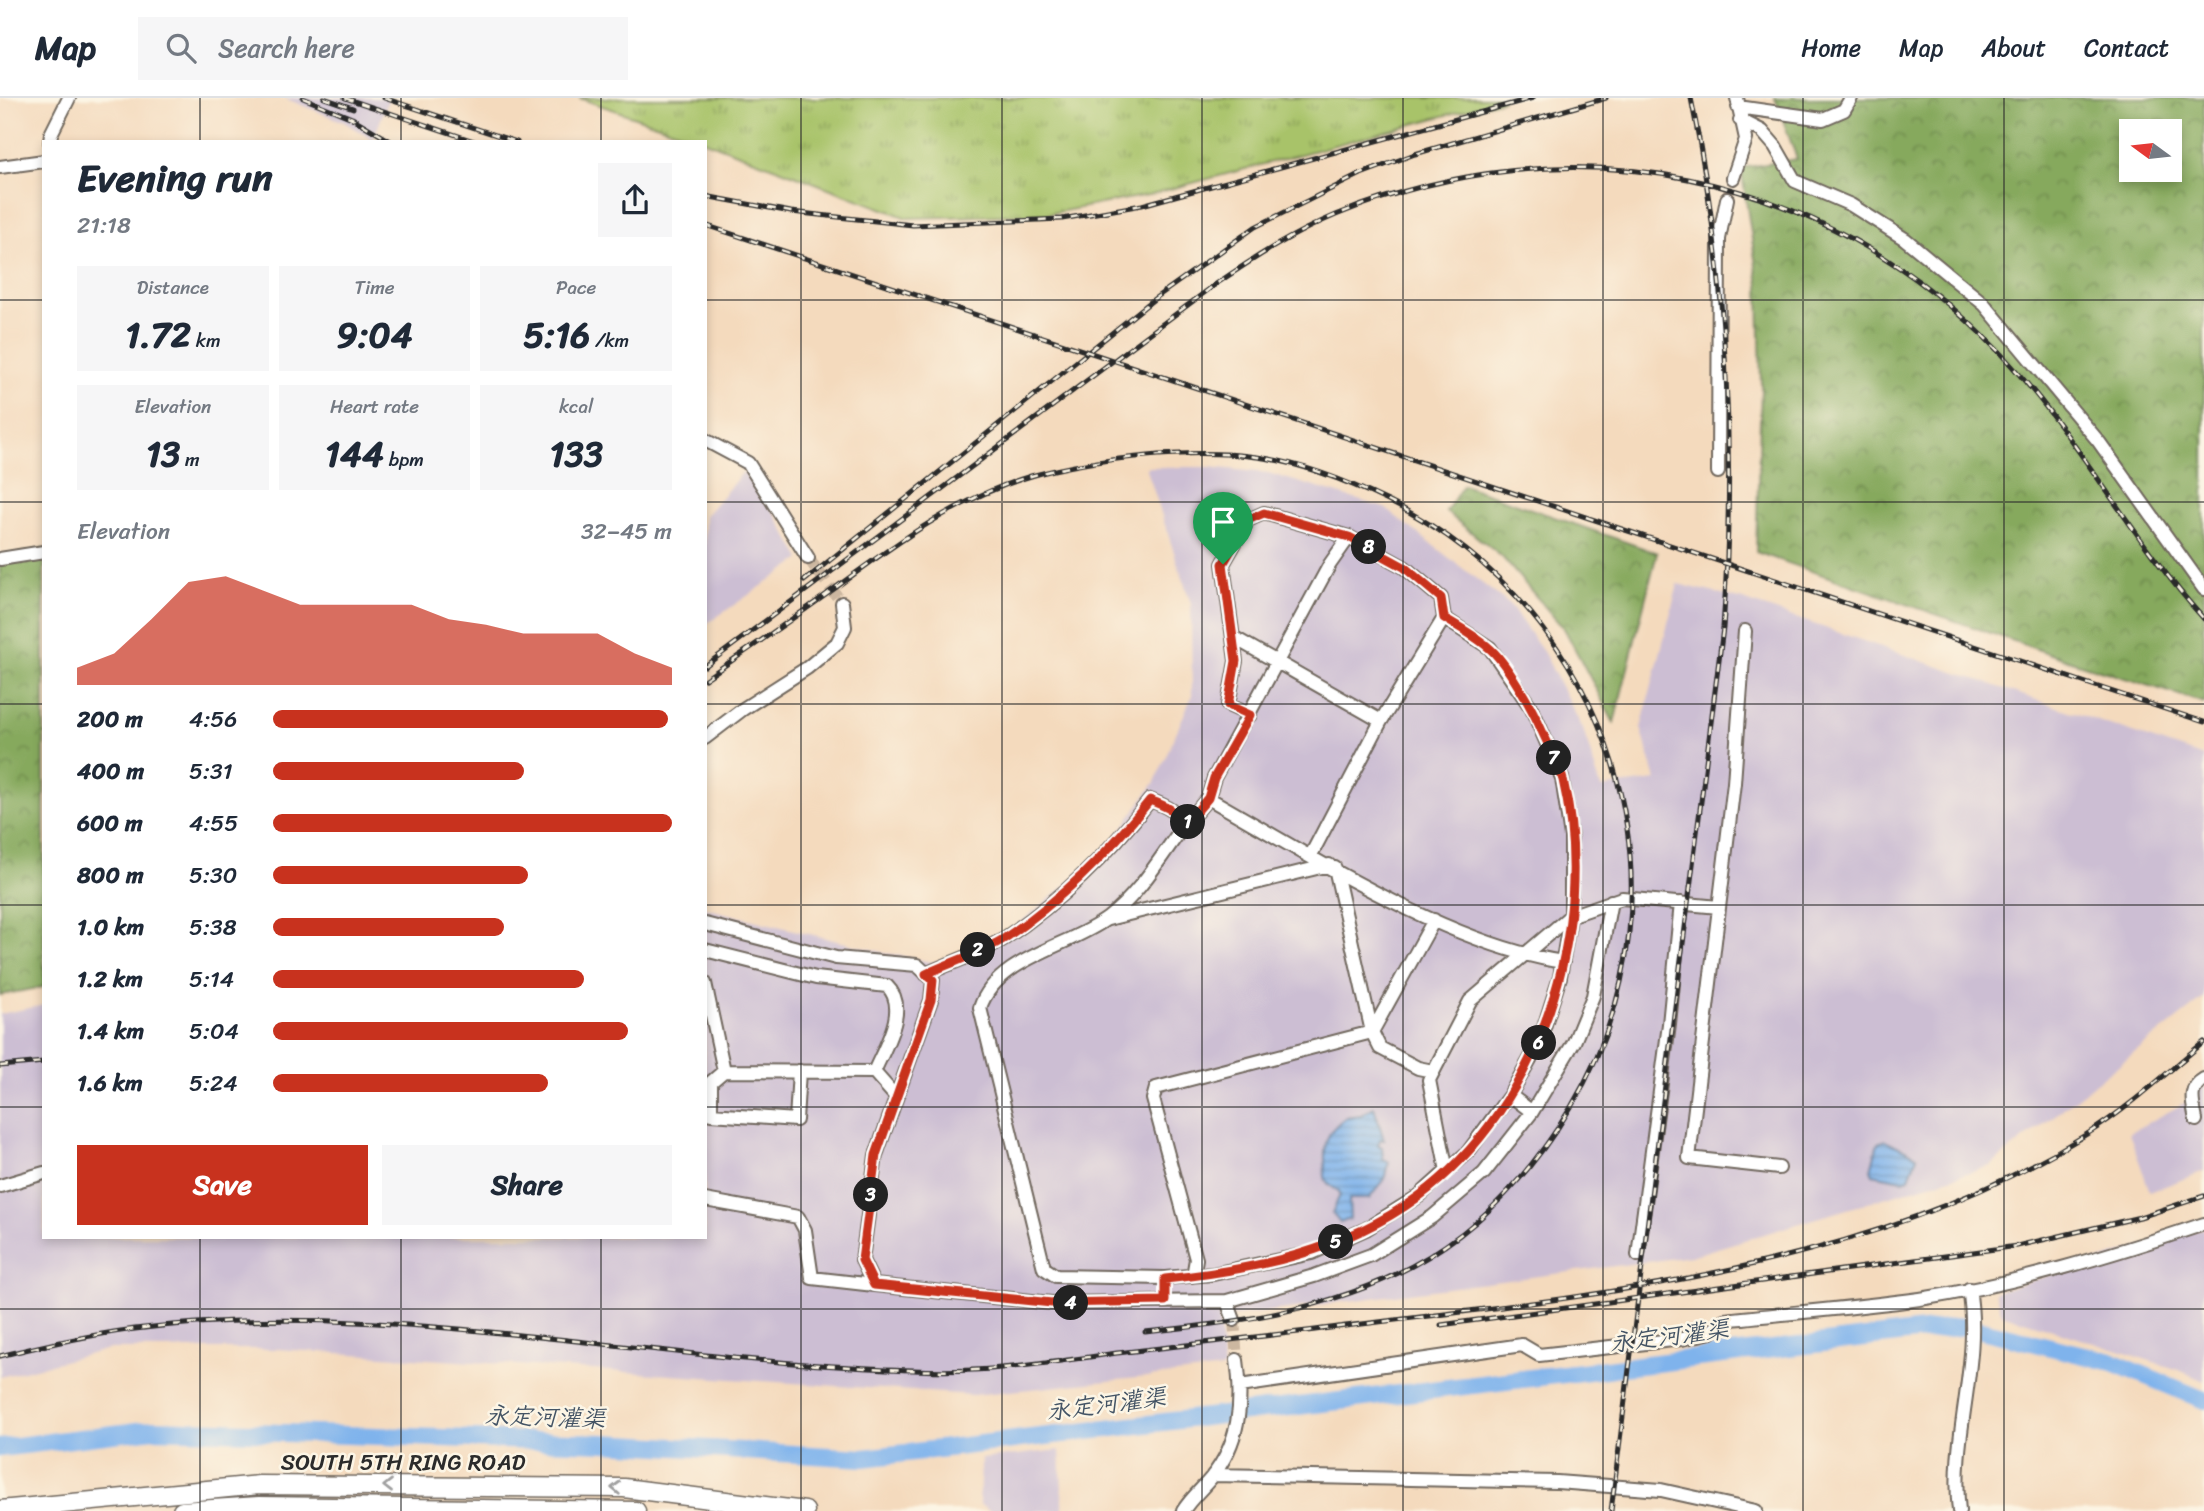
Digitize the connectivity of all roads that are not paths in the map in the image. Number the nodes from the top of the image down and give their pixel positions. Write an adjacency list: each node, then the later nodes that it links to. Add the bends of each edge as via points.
1 (69, 98): 4 (street)
2 (1851, 98): 3 (street, via 1844,110 1823,119)
3 (1738, 108): 7 (street, via 1746,139); 15 (street, via 1776,146 1795,181 1851,205 1905,239 1984,304 2099,442)
4 (50, 140)
5 (42, 160): 6 (street)
6 (0, 167)
7 (1733, 178)
8 (1727, 199): 10 (street, via 1719,239)
9 (707, 441): 13 (street, via 748,463)
10 (1718, 472)
11 (1349, 537): 17 (street, via 1404,567 1441,598); 19 (street, via 1264,513 1248,520 1223,564); 20 (street)
12 (42, 552): 14 (street)
13 (808, 558)
14 (0, 559)
15 (2204, 589)
16 (842, 603): 23 (street, via 845,627 837,643)
17 (1444, 618): 22 (street); 31 (street, via 1490,648 1532,709 1562,778 1571,837)
18 (1745, 631): 30 (street)
19 (1233, 637): 20 (street); 21 (street, via 1236,661 1228,705)
20 (1278, 663): 21 (street); 22 (street)
21 (1250, 715): 24 (street, via 1214,778)
22 (1381, 721): 26 (street)
23 (707, 736)
24 (1208, 798): 25 (street); 26 (street)
25 (1180, 831): 32 (street, via 1135,892); 38 (street, via 1177,812 1150,800 1111,848 1003,939)
26 (1311, 855): 27 (street)
27 (1332, 867): 32 (street); 33 (street); 40 (street)
28 (1611, 901): 29 (street); 31 (street); 48 (street, via 1593,996 1574,1042)
29 (1681, 903): 30 (street); 56 (street)
30 (1719, 907): 50 (street, via 1689,1158)
31 (1570, 916): 36 (street); 37 (street)
32 (1107, 919): 58 (street, via 998,977 980,1008 1044,1268 1056,1276)
33 (1434, 920): 36 (street); 40 (street)
34 (707, 925): 38 (street, via 836,958 917,965)
35 (707, 951): 44 (street, via 816,978 887,986 897,1004 895,1021)
36 (1522, 956): 37 (street); 43 (street, via 1470,1001)
37 (1563, 961): 46 (street, via 1539,1043)
38 (926, 974): 47 (street, via 933,980 931,1000)
39 (707, 992): 41 (street)
40 (1372, 1032): 43 (street, via 1380,1048); 57 (street, via 1156,1088 1153,1099 1196,1259)
41 (724, 1070): 42 (street); 42 (street, via 711,1082 711,1114 796,1120)
42 (799, 1071): 44 (street)
43 (1433, 1071): 51 (street, via 1429,1080)
44 (874, 1072): 47 (street)
45 (2204, 1079): 49 (street, via 2195,1084 2191,1094)
46 (1510, 1095): 48 (street); 51 (street, via 1468,1152)
47 (896, 1097): 59 (street, via 876,1155 862,1260)
48 (1532, 1112): 62 (street, via 1484,1173 1432,1217 1371,1255)
49 (2196, 1120)
50 (1779, 1168)
51 (1447, 1171): 57 (street, via 1419,1196 1366,1229 1312,1253)
52 (42, 1173): 53 (street)
53 (0, 1186)
54 (707, 1200): 59 (street, via 798,1217 806,1230 812,1278)
55 (2204, 1224): 60 (street)
56 (1638, 1255)
57 (1192, 1276): 58 (street)
58 (1165, 1279): 61 (street)
59 (874, 1285): 61 (street, via 1052,1303)
60 (1969, 1289): 65 (street, via 1724,1320 1711,1332 1682,1339 1539,1355 1522,1345); 73 (street, via 1974,1316 1955,1476)
61 (1165, 1301): 62 (street)
62 (1227, 1301): 63 (street)
63 (1234, 1320)
64 (1237, 1360): 65 (street)
65 (1240, 1386): 66 (street, via 1238,1429)
66 (1213, 1475): 71 (street); 72 (street, via 1557,1482 1661,1490)
67 (0, 1510): 70 (highway, SOUTH 5TH RING ROAD, one-way to 67, via 624,1488 259,1485)
68 (182, 1511): 69 (highway, SOUTH 5TH RING ROAD, via 259,1506)
69 (636, 1511)
70 (805, 1511)
71 (1183, 1511)
72 (1756, 1511)
73 (1958, 1511)

